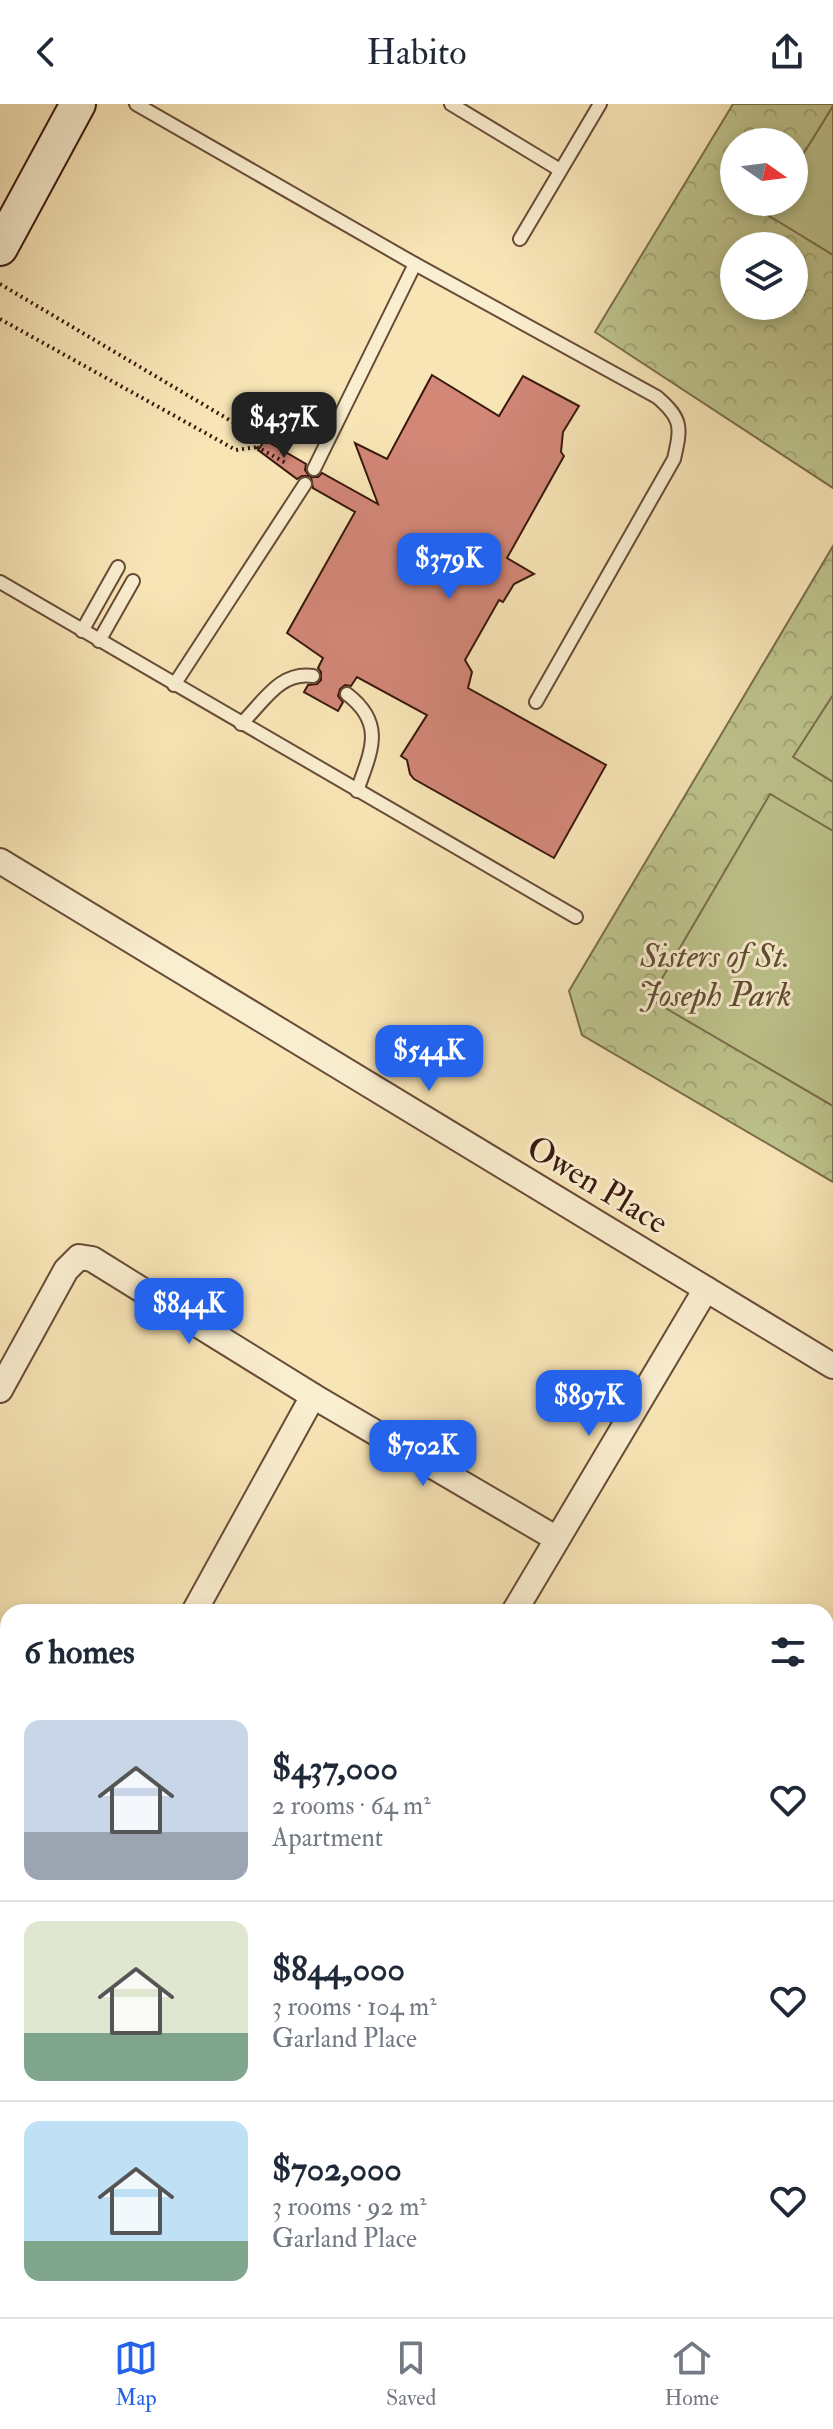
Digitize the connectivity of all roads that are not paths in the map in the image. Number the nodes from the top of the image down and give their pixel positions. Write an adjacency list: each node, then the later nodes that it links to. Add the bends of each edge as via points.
1 (78, 104): 7 (main road)
2 (136, 104): 8 (lane)
3 (451, 104): 5 (lane)
4 (600, 104): 5 (lane)
5 (560, 170): 6 (lane)
6 (520, 239)
7 (0, 248)
8 (415, 264): 9 (lane); 19 (lane, via 657,397 679,424 674,459)
9 (314, 469)
10 (305, 484): 17 (lane)
11 (118, 567): 14 (lane)
12 (133, 581): 15 (lane)
13 (0, 582): 14 (lane)
14 (82, 631): 15 (lane)
15 (99, 641): 17 (lane)
16 (313, 676): 20 (lane, via 298,674 275,686)
17 (174, 685): 20 (lane)
18 (347, 694): 21 (lane, via 363,706 370,722 372,748)
19 (536, 702)
20 (241, 724): 21 (lane)
21 (357, 791): 23 (lane)
22 (0, 861): 24 (street, Owen Place)
23 (576, 917)
24 (706, 1289): 25 (street, Owen Place); 28 (street)
25 (833, 1366)
26 (0, 1390): 27 (street, via 66,1270 79,1257 106,1266)
27 (313, 1396): 28 (street); 29 (street)
28 (557, 1539): 30 (street)
29 (198, 1604)
30 (519, 1604)

